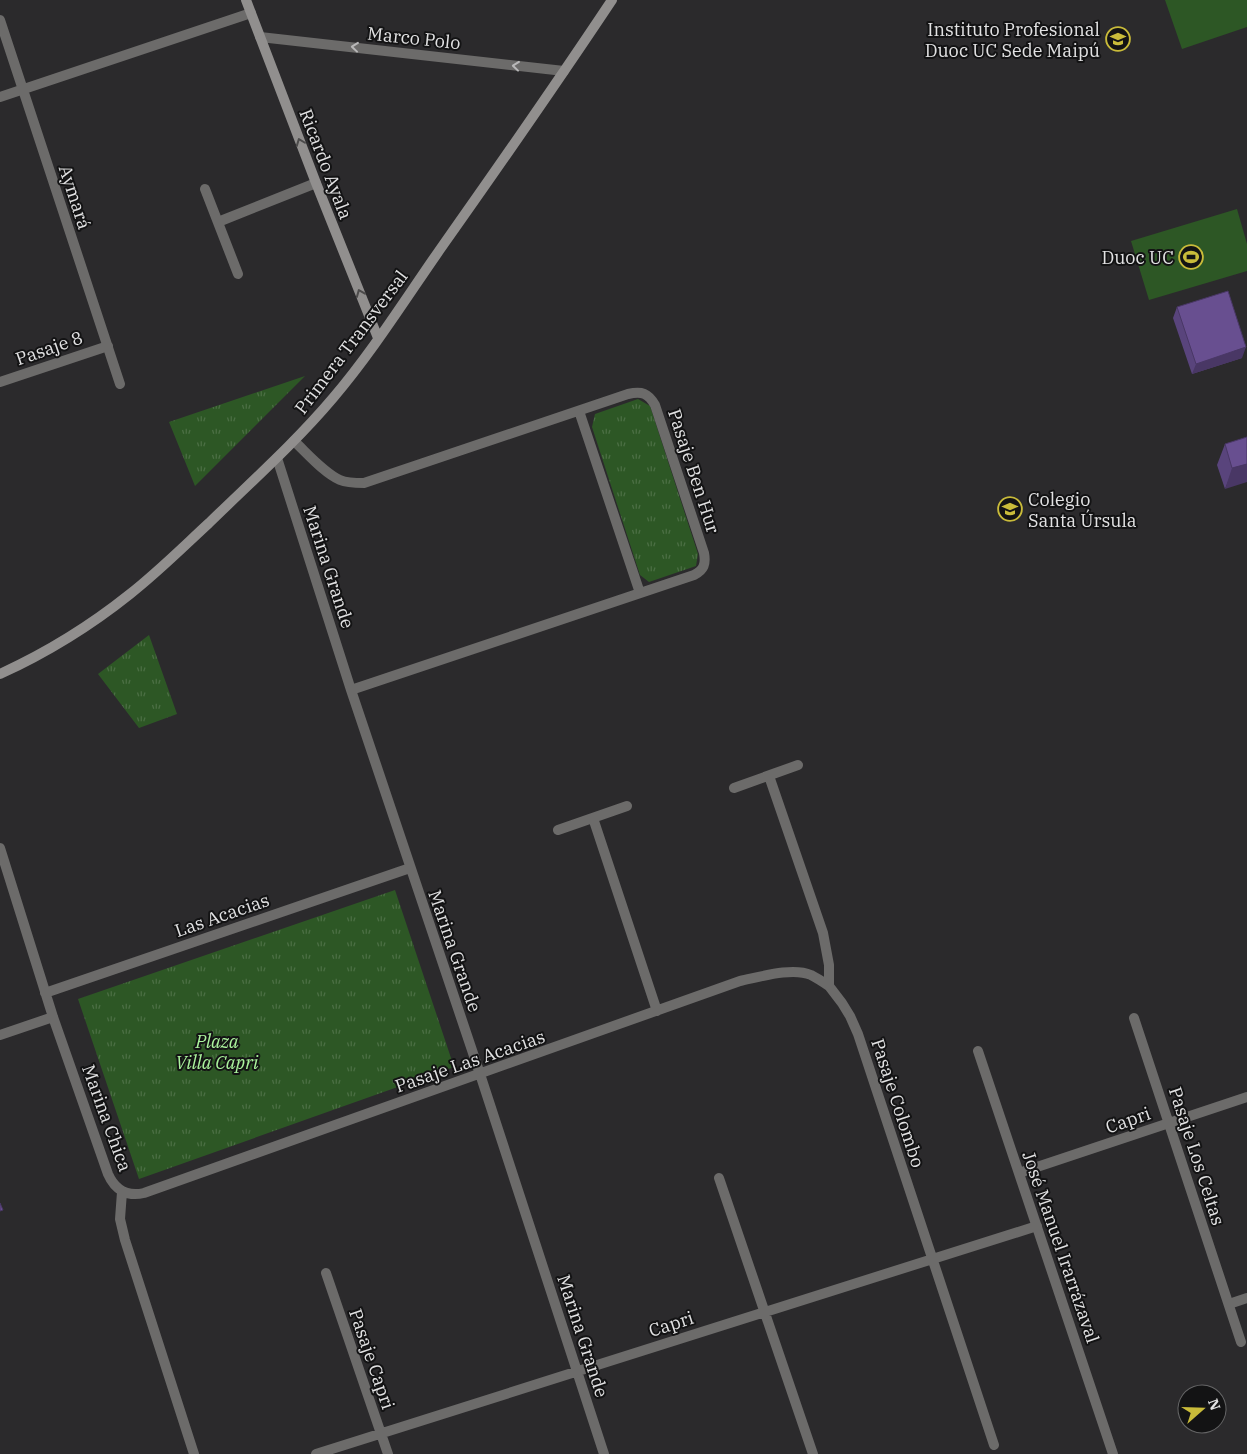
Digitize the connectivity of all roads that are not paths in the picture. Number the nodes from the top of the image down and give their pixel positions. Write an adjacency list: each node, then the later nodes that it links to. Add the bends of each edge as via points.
1 (246, 0): 3 (street, Ricardo Ayala)
2 (612, 0): 6 (street, Primera Transversal)
3 (252, 13): 5 (street, Ricardo Ayala); 7 (street)
4 (0, 20): 7 (street, Aymará)
5 (260, 37): 6 (street, Marco Polo, one-way to 5); 9 (street, Ricardo Ayala, one-way to 5)
6 (564, 71): 13 (street, Primera Transversal)
7 (22, 90): 8 (street); 14 (street, Aymará)
8 (0, 97)
9 (316, 183): 11 (street); 13 (street, Ricardo Ayala, one-way to 9)
10 (205, 189): 11 (street)
11 (218, 222): 12 (street)
12 (238, 274)
13 (378, 338): 18 (street, Primera Transversal, via 334,397)
14 (108, 346): 15 (street, Pasaje 8); 16 (street, Aymará)
15 (0, 382)
16 (120, 384)
17 (579, 411): 18 (street, Pasaje Ben Hur, via 364,483 352,483 330,474); 20 (street); 20 (street, Pasaje Ben Hur, via 637,392 645,394 655,405 705,560 700,572)
18 (294, 441): 19 (street, Primera Transversal)
19 (277, 458): 21 (street, Primera Transversal, via 130,594 65,639); 22 (street, Marina Grande)
20 (640, 593): 22 (street, Pasaje Ben Hur)
21 (0, 674)
22 (351, 690): 30 (street, Marina Grande)
23 (798, 765): 24 (street)
24 (769, 776): 25 (street); 31 (street, via 823,933)
25 (734, 788)
26 (627, 806): 27 (street)
27 (593, 818): 28 (street); 33 (street)
28 (558, 830)
29 (0, 848): 32 (street, Marina Chica)
30 (410, 868): 32 (street, Las Acacias); 38 (street, Marina Grande)
31 (829, 986): 33 (street, Pasaje Las Acacias, via 810,975 777,973 740,982); 45 (street, Pasaje Colombo, via 858,1034)
32 (45, 993): 34 (street, Marina Chica)
33 (657, 1011): 38 (street, Pasaje Las Acacias)
34 (53, 1017): 36 (street); 43 (street, Marina Chica, via 108,1174)
35 (1134, 1018): 40 (street, Pasaje Los Celtas)
36 (0, 1035)
37 (978, 1051): 41 (street, José Manuel Irarrázaval)
38 (480, 1074): 43 (street, Pasaje Las Acacias, via 144,1193); 51 (street, Marina Grande)
39 (1247, 1097): 40 (street, Capri)
40 (1169, 1123): 41 (street, Capri); 48 (street, Pasaje Los Celtas)
41 (1019, 1173): 44 (street, José Manuel Irarrázaval)
42 (719, 1178): 49 (street)
43 (122, 1192): 54 (street, Marina Chica, via 122,1230)
44 (1037, 1226): 45 (street, Capri); 59 (street, José Manuel Irarrázaval)
45 (932, 1259): 49 (street, Capri); 53 (street, Pasaje Colombo)
46 (326, 1274): 52 (street, Pasaje Capri)
47 (1247, 1298): 48 (street)
48 (1229, 1304): 50 (street, Pasaje Los Celtas)
49 (765, 1312): 51 (street, Capri); 58 (street)
50 (1241, 1342)
51 (577, 1371): 52 (street, Capri); 57 (street, Marina Grande)
52 (381, 1433): 55 (street, Capri); 56 (street, Pasaje Capri)
53 (994, 1445)
54 (194, 1454)
55 (316, 1454)
56 (388, 1454)
57 (604, 1454)
58 (813, 1454)
59 (1113, 1454)

